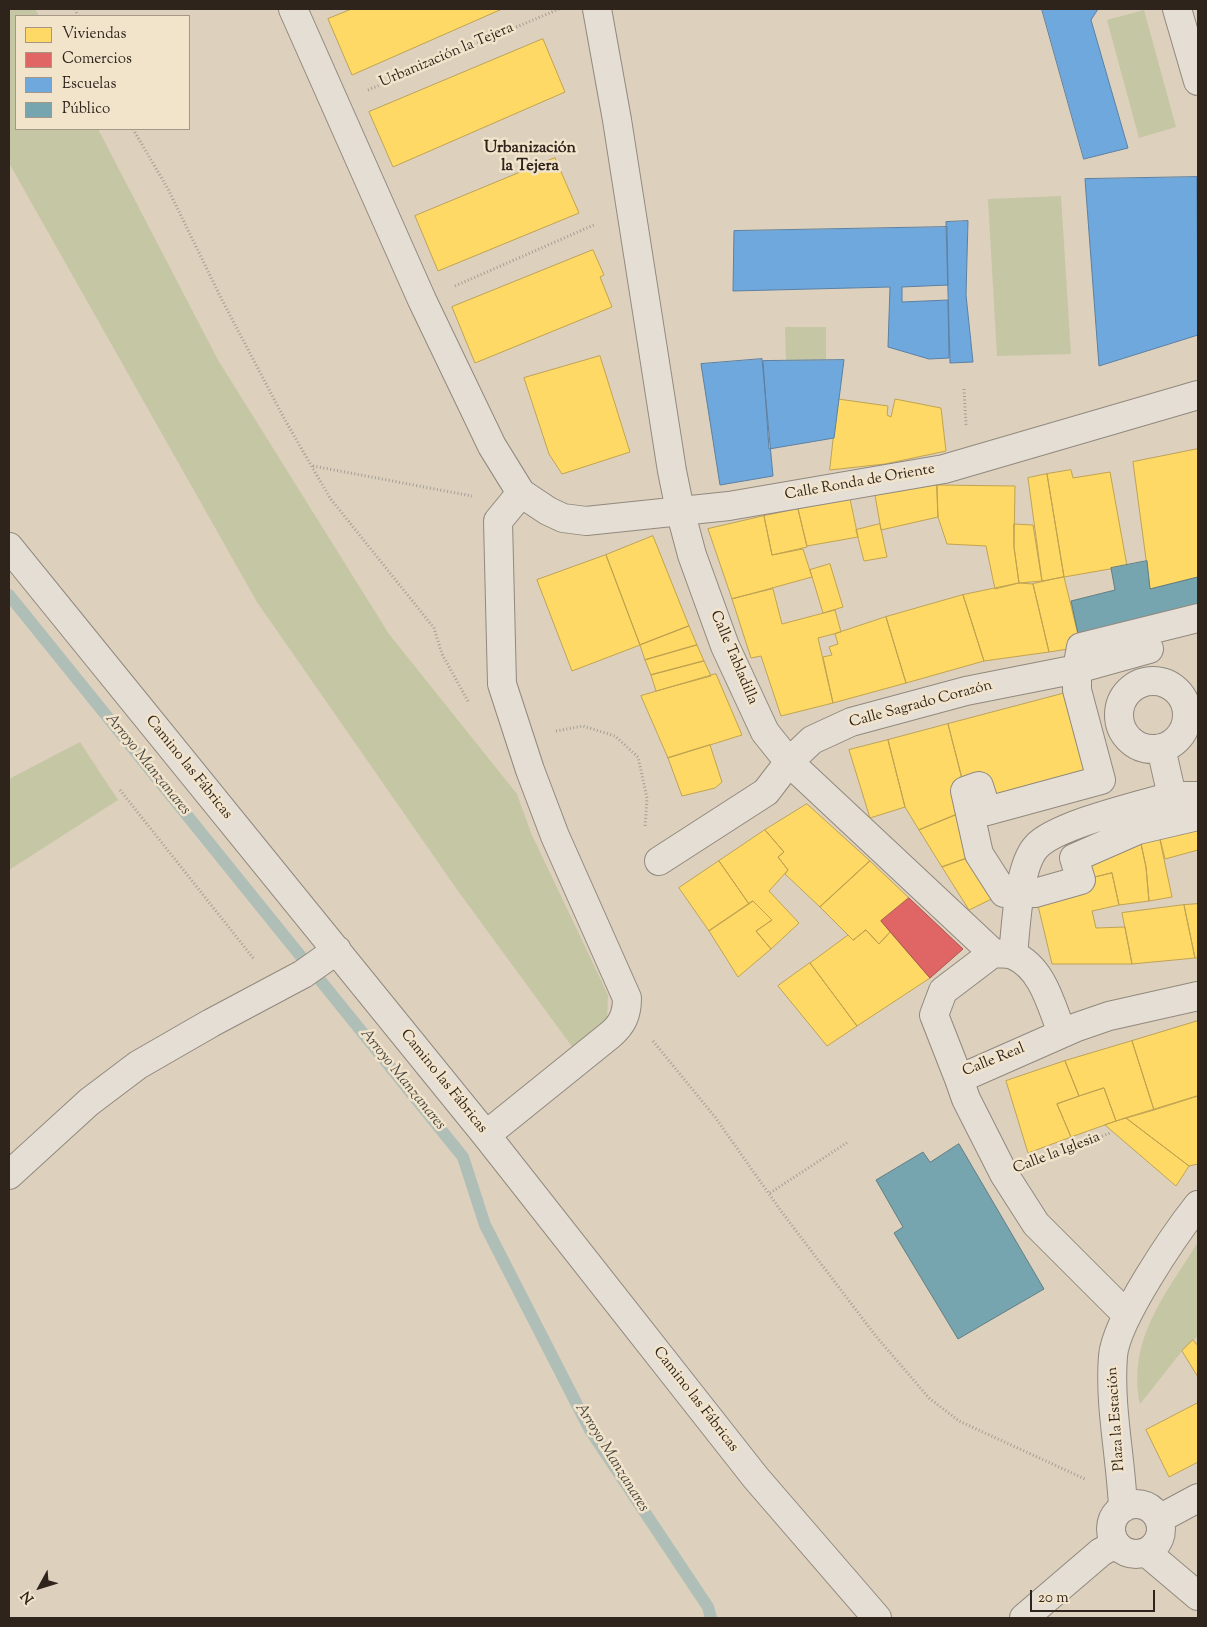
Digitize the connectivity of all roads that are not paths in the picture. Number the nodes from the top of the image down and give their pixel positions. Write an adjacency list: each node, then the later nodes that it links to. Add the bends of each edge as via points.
1 (293, 9): 6 (street, via 422,300 492,446)
2 (597, 9): 7 (street, Calle Tabladilla)
3 (1177, 9): 4 (street)
4 (1198, 81)
5 (1198, 395): 7 (street, Calle Ronda de Oriente, via 944,469 729,506)
6 (521, 493): 7 (street, Calle Ronda de Oriente, via 563,518 586,521); 26 (street, via 498,521 502,684 555,836 627,998 627,1009 618,1028)
7 (680, 510): 15 (street, Calle Tabladilla, via 692,555 725,646 765,732)
8 (9, 547): 22 (street, Camino las Fábricas)
9 (1198, 618): 12 (street, via 1081,647)
10 (1198, 636): 11 (street, Calle Sagrado Corazón)
11 (1137, 652): 12 (street, Calle Sagrado Corazón); 13 (street)
12 (1077, 669): 15 (street, Calle Sagrado Corazón, via 966,691 851,722 812,740); 20 (street, via 1077,690 1101,780 987,811 979,786 965,790 979,854 1004,893)
13 (1144, 682): 14 (street, via 1134,687 1123,701 1120,717 1123,729 1138,745); 14 (street, via 1156,681 1175,689 1186,707 1187,718 1179,737)
14 (1161, 748): 16 (street)
15 (789, 762): 19 (street, Calle Sagrado Corazón, via 766,792); 21 (street, Calle Tabladilla, via 966,926)
16 (1172, 796): 17 (street); 20 (street, via 1049,836 1035,848 1024,871)
17 (1198, 796)
18 (1198, 816): 20 (street, via 1138,830 1074,858 1081,880 1035,893)
19 (660, 861)
20 (1020, 892): 21 (street)
21 (1003, 954): 24 (street, via 1033,969 1043,985); 25 (street, Calle Real, via 943,991 934,1015)
22 (321, 962): 26 (street, Camino las Fábricas); 27 (street, via 138,1065 89,1102)
23 (1198, 996): 24 (street, Calle Real, via 1109,1016)
24 (1062, 1033): 25 (street, Calle Real)
25 (963, 1089): 29 (street, Calle la Iglesia, via 1004,1174 1036,1224)
26 (486, 1136): 36 (street, Camino las Fábricas, via 756,1478)
27 (9, 1175)
28 (1198, 1205): 29 (street, Plaza la Estación)
29 (1127, 1315): 30 (street, Plaza la Estación, via 1113,1354)
30 (1122, 1495): 32 (street, via 1147,1507); 33 (street, via 1111,1529)
31 (1198, 1498): 32 (street)
32 (1159, 1519): 34 (street, via 1161,1535 1153,1548)
33 (1116, 1544): 34 (street, via 1130,1554); 37 (street, via 1096,1556)
34 (1146, 1552): 35 (street)
35 (1198, 1596)
36 (876, 1618)
37 (1024, 1618)

